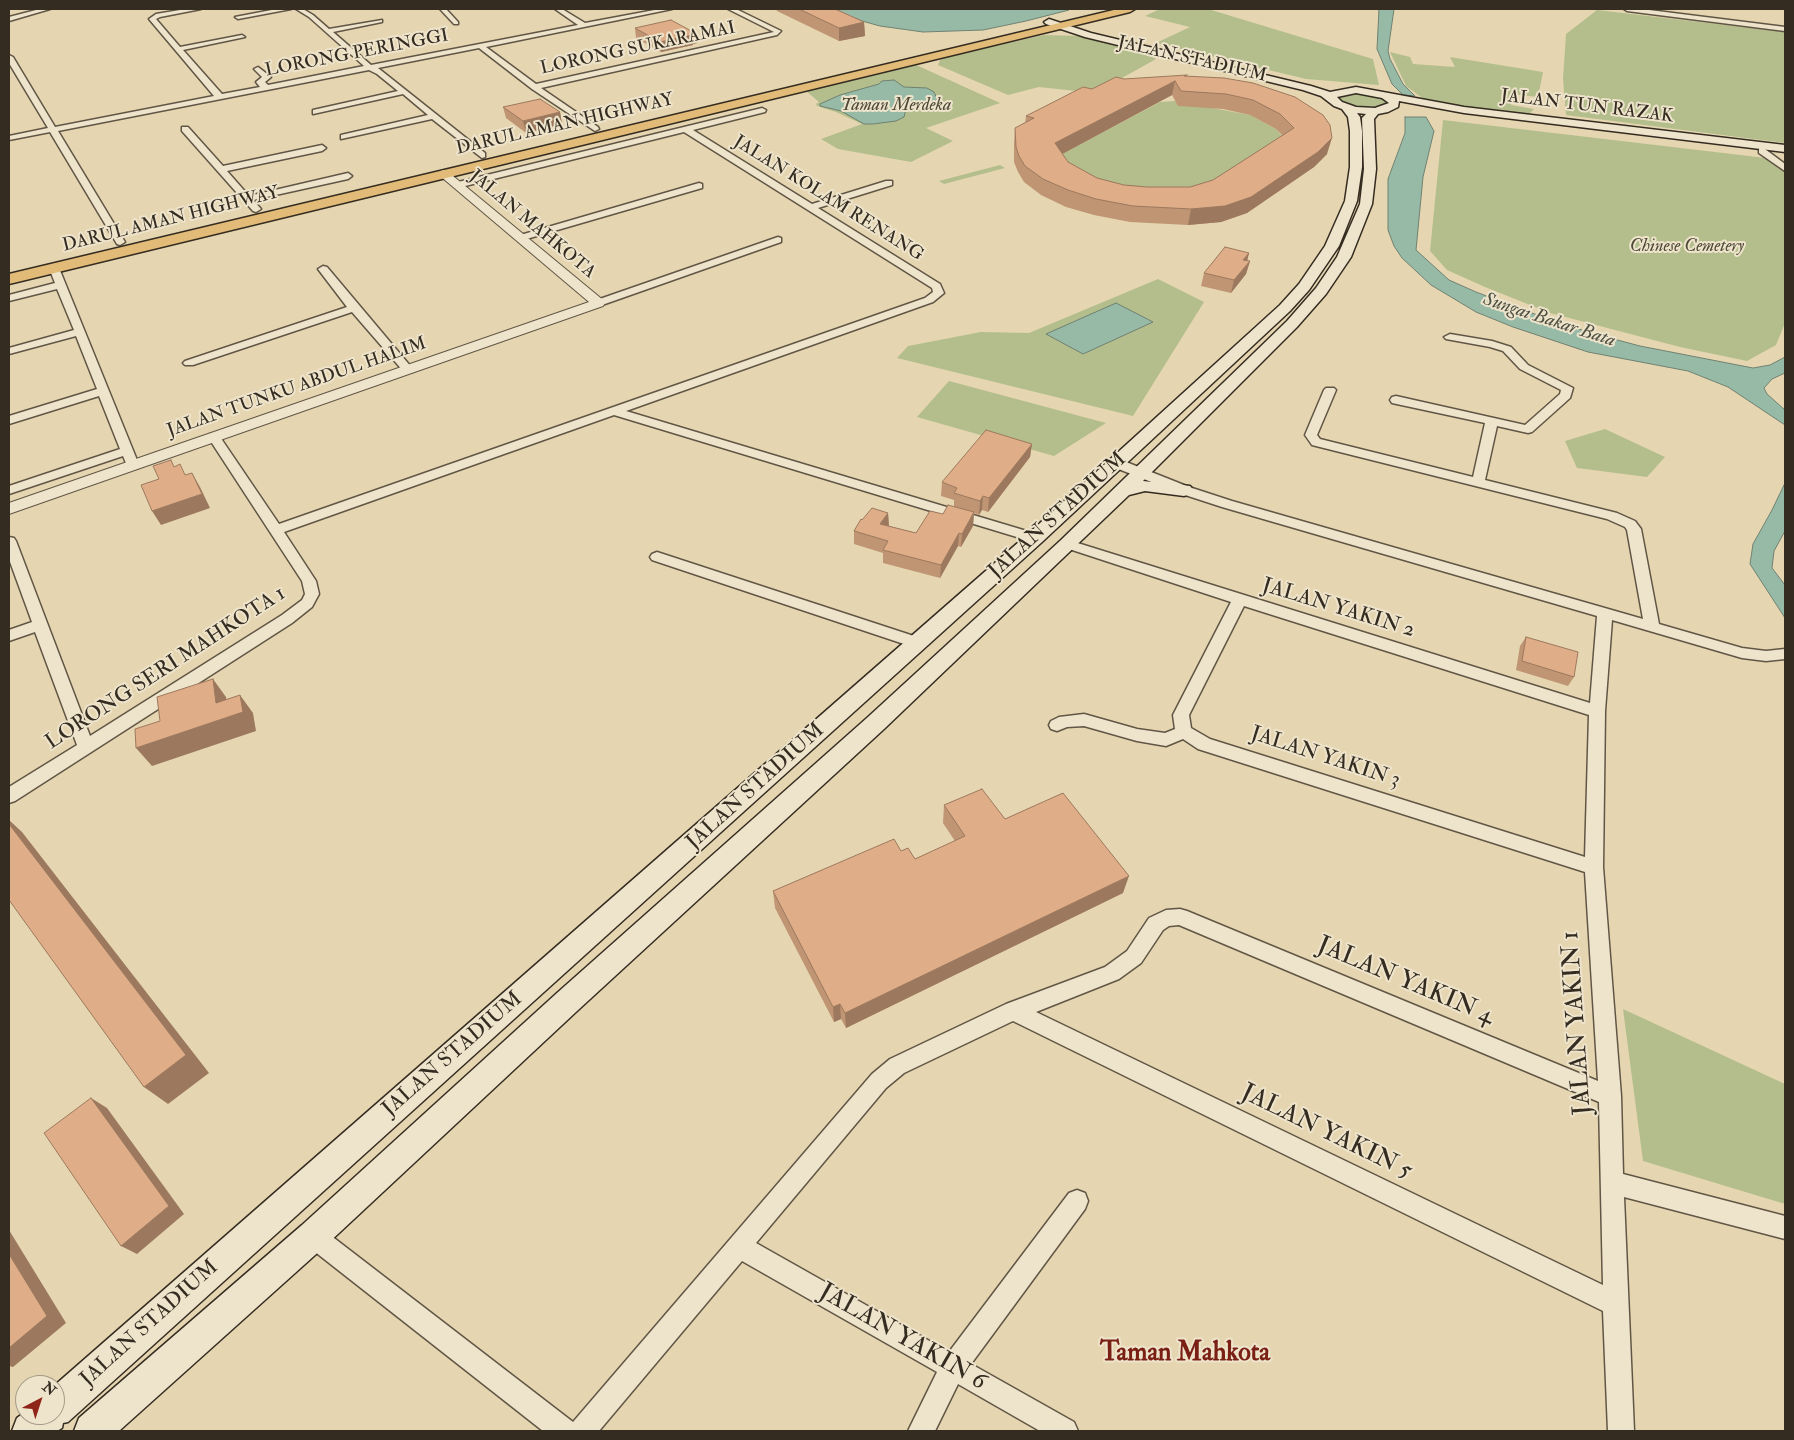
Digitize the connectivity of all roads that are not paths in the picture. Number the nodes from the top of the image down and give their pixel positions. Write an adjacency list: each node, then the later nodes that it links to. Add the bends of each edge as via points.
1 (43, 9): 13 (street)
2 (198, 9): 24 (street, via 158,15 152,19)
3 (288, 9): 12 (street)
4 (299, 9): 19 (street)
5 (443, 9): 15 (street)
6 (558, 9): 17 (street)
7 (669, 9): 17 (street, LORONG PERINGGI)
8 (732, 9): 31 (street, LORONG SUKARAMAI, via 777,33)
9 (1104, 9): 16 (main road, DARUL AMAN HIGHWAY)
10 (1130, 9): 16 (main road, DARUL AMAN HIGHWAY)
11 (1627, 9): 18 (street)
12 (238, 17)
13 (9, 19)
14 (380, 21): 19 (street)
15 (456, 23)
16 (1060, 23): 20 (main road, DARUL AMAN HIGHWAY); 21 (main road, JALAN STADIUM); 35 (main road, JALAN STADIUM, via 1308,83); 40 (main road, DARUL AMAN HIGHWAY)
17 (583, 25): 23 (street, LORONG PERINGGI)
18 (1785, 29)
19 (328, 32): 28 (street)
20 (1031, 33): 21 (main road); 53 (main road, DARUL AMAN HIGHWAY)
21 (1088, 35): 35 (main road, JALAN STADIUM)
22 (242, 37): 24 (street)
23 (479, 45): 27 (street, LORONG PERINGGI); 31 (street)
24 (179, 49): 34 (street)
25 (406, 53): 27 (street)
26 (9, 57): 41 (street)
27 (413, 58): 28 (street, LORONG PERINGGI)
28 (370, 67): 30 (street, LORONG PERINGGI); 32 (street)
29 (258, 69): 30 (street, via 266,77 260,82)
30 (265, 87): 34 (street, LORONG PERINGGI)
31 (535, 87): 40 (street)
32 (403, 92): 38 (street); 39 (street)
33 (1385, 95): 35 (main road, JALAN TUN RAZAK, via 1366,90); 37 (main road, via 1394,105); 47 (main road, JALAN TUN RAZAK, via 1455,109)
34 (219, 96): 41 (street, LORONG PERINGGI)
35 (1342, 99): 37 (main road, JALAN TUN RAZAK); 85 (main road, JALAN STADIUM, via 1354,116 1357,148 1354,186 1351,201 1327,254 1285,308)
36 (762, 110): 43 (street)
37 (1380, 111): 48 (main road, JALAN TUN RAZAK, via 1402,108 1456,113); 83 (main road, JALAN STADIUM, via 1368,118 1370,188 1344,257 1321,291 1292,324)
38 (316, 112)
39 (433, 116): 44 (street); 50 (street)
40 (596, 128): 50 (main road, DARUL AMAN HIGHWAY)
41 (51, 129): 45 (street, LORONG PERINGGI); 62 (street)
42 (186, 129): 52 (street)
43 (686, 129): 56 (street); 59 (street, JALAN KOLAM RENANG)
44 (344, 137)
45 (9, 138)
46 (322, 148): 52 (street)
47 (1785, 149)
48 (1762, 151): 49 (main road, JALAN TUN RAZAK); 51 (street)
49 (1785, 154)
50 (482, 156): 58 (main road, DARUL AMAN HIGHWAY)
51 (1785, 168)
52 (222, 169): 58 (street)
53 (443, 173): 56 (street, JALAN MAHKOTA); 63 (main road, DARUL AMAN HIGHWAY)
54 (348, 176): 58 (street)
55 (889, 182): 59 (street)
56 (457, 185): 60 (street, JALAN MAHKOTA)
57 (699, 186): 60 (street)
58 (252, 204): 62 (main road, DARUL AMAN HIGHWAY)
59 (811, 207): 79 (street, JALAN KOLAM RENANG, via 936,286 938,293 929,300)
60 (520, 238): 69 (street, JALAN MAHKOTA)
61 (778, 240): 69 (street)
62 (120, 242): 64 (main road, DARUL AMAN HIGHWAY)
63 (54, 268): 66 (main road, DARUL AMAN HIGHWAY); 67 (street)
64 (9, 269)
65 (323, 269): 70 (street)
66 (9, 279)
67 (61, 285): 68 (street); 71 (street)
68 (9, 298)
69 (598, 303): 75 (street, JALAN TUNKU ABDUL HALIM)
70 (354, 308): 74 (street); 75 (street)
71 (80, 332): 73 (street); 77 (street)
72 (1450, 337): 81 (street, via 1507,350 1524,367 1567,388 1566,395 1528,429)
73 (9, 351)
74 (189, 363)
75 (408, 370): 82 (street, JALAN TUNKU ABDUL HALIM)
76 (1330, 390): 87 (street, via 1311,436 1316,442)
77 (104, 391): 80 (street); 84 (street)
78 (1396, 400): 81 (street)
79 (612, 411): 92 (street); 93 (street)
80 (9, 420)
81 (1492, 421): 87 (street)
82 (214, 437): 84 (street, JALAN TUNKU ABDUL HALIM); 92 (street, LORONG SERI MAHKOTA 1)
83 (1156, 456): 86 (main road, JALAN STADIUM); 89 (main road, via 1165,473)
84 (130, 458): 88 (street); 91 (street, JALAN TUNKU ABDUL HALIM)
85 (1116, 463): 86 (street); 93 (main road, JALAN STADIUM)
86 (1140, 472): 89 (street); 90 (main road, JALAN STADIUM)
87 (1478, 483): 100 (street, via 1612,516 1630,524 1634,529)
88 (9, 490)
89 (1184, 490): 90 (main road, via 1151,486); 98 (street)
90 (1121, 491): 95 (main road, JALAN STADIUM)
91 (9, 509)
92 (276, 530): 107 (street, LORONG SERI MAHKOTA 1, via 309,581 312,594 307,602 287,619)
93 (1035, 538): 102 (main road, JALAN STADIUM)
94 (9, 541): 99 (street)
95 (1068, 544): 97 (street, JALAN YAKIN 2); 115 (main road, JALAN STADIUM)
96 (658, 557): 102 (street)
97 (1240, 600): 104 (street, JALAN YAKIN 2); 106 (street, via 1181,715)
98 (1604, 612): 100 (street); 104 (street, JALAN YAKIN 1)
99 (40, 624): 101 (street); 107 (street)
100 (1652, 626): 103 (street, via 1742,653)
101 (9, 636)
102 (918, 643): 119 (main road, JALAN STADIUM)
103 (1785, 654)
104 (1597, 711): 109 (street, JALAN YAKIN 1)
105 (1056, 724): 106 (street, via 1084,720 1166,740)
106 (1184, 732): 109 (street, JALAN YAKIN 3, via 1204,744)
107 (86, 747): 108 (street, LORONG SERI MAHKOTA 1)
108 (9, 796)
109 (1594, 867): 111 (street, JALAN YAKIN 1)
110 (1012, 1011): 111 (street, JALAN YAKIN 4, via 1112,972 1134,957 1156,924 1166,918 1180,917); 116 (street, via 897,1066 879,1080); 117 (street, JALAN YAKIN 5)
111 (1610, 1096): 112 (street, JALAN YAKIN 1)
112 (1613, 1183): 114 (street); 117 (street, JALAN YAKIN 1)
113 (1076, 1201): 118 (street)
114 (1785, 1227)
115 (313, 1236): 120 (main road, JALAN STADIUM); 121 (street)
116 (738, 1246): 118 (street, JALAN YAKIN 6); 122 (street)
117 (1615, 1304): 125 (street, JALAN YAKIN 1)
118 (954, 1367): 123 (street); 124 (street, JALAN YAKIN 6)
119 (65, 1400)
120 (92, 1431)
121 (564, 1431)
122 (582, 1431)
123 (921, 1431)
124 (1065, 1431)
125 (1622, 1431)

